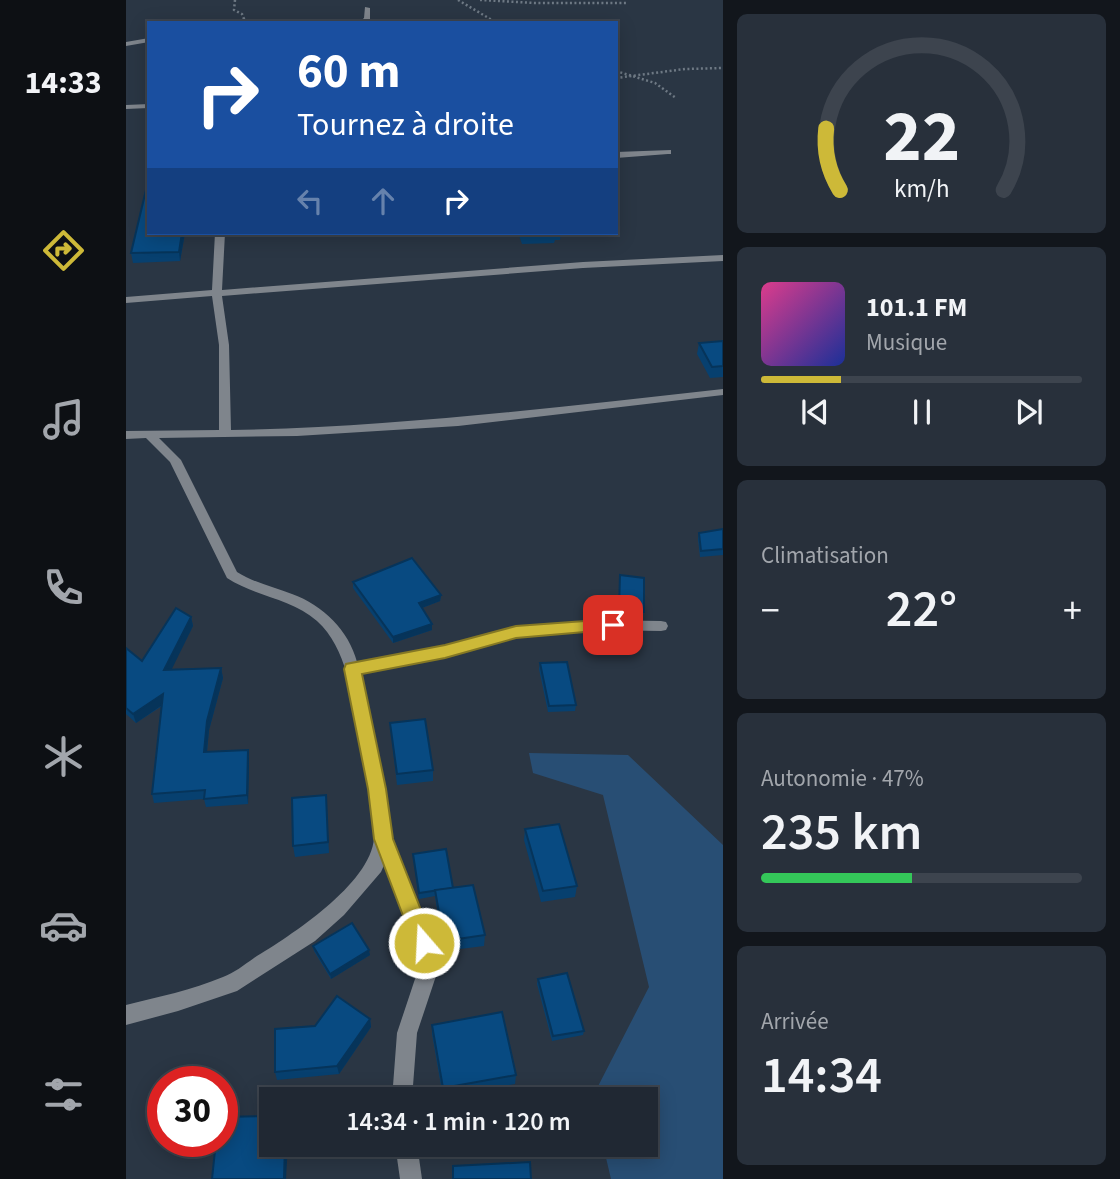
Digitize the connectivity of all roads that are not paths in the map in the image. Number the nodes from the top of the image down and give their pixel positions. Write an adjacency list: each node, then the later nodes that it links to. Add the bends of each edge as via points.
1 (368, 8): 2 (street)
2 (364, 21)
3 (147, 40): 4 (street)
4 (126, 44)
5 (147, 106): 6 (street)
6 (126, 107)
7 (668, 152): 8 (street)
8 (618, 155)
9 (220, 235): 11 (street)
10 (723, 258): 11 (street)
11 (217, 292): 12 (street); 14 (street, via 224,345)
12 (126, 300)
13 (723, 392): 14 (street, via 458,422)
14 (225, 433): 16 (street)
15 (126, 435): 16 (street)
16 (149, 435): 18 (street, via 186,478 232,575 249,586 300,603 324,619 341,641)
17 (662, 626): 18 (street, via 597,625 516,632)
18 (352, 669): 19 (street)
19 (383, 839): 20 (street, via 375,866 308,935 229,984); 21 (street, via 427,958 426,976 407,1032)
20 (126, 1015)
21 (403, 1087)
22 (408, 1157): 23 (street)
23 (411, 1179)

